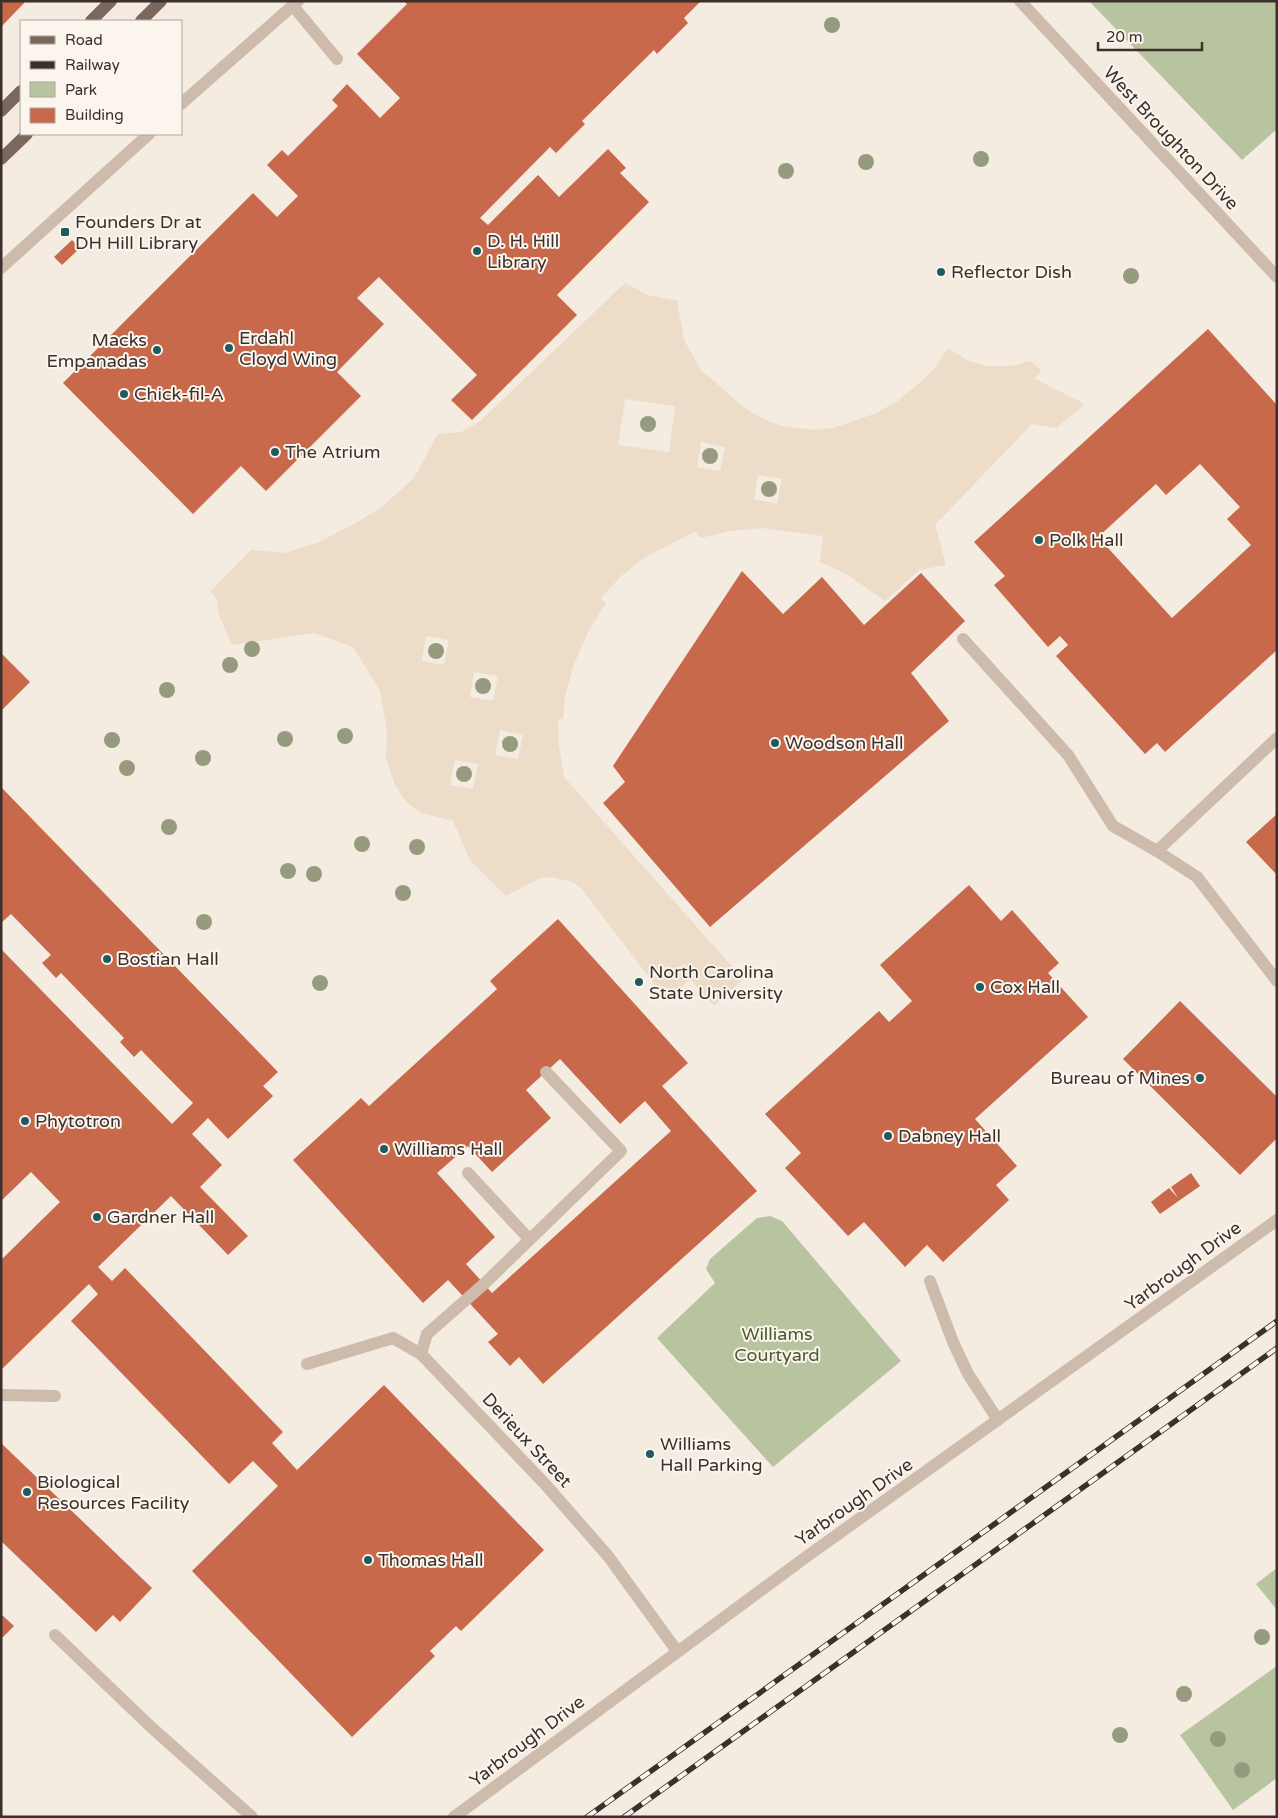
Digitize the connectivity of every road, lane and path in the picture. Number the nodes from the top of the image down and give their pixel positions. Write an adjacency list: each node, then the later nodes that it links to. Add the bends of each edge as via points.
1 (111, 1): 5 (main road)
2 (161, 1): 6 (main road)
3 (1020, 1): 15 (street, West Broughton Drive)
4 (295, 4): 7 (street); 9 (street)
5 (92, 20)
6 (142, 20)
7 (337, 59)
8 (20, 92): 10 (main road)
9 (182, 103)
10 (1, 111)
11 (26, 135): 13 (main road)
12 (148, 135): 14 (street)
13 (1, 159)
14 (1, 268)
15 (1277, 277)
16 (963, 640): 18 (street, via 1068,755 1113,826)
17 (1277, 738): 18 (street)
18 (1157, 851): 19 (street, via 1198,877)
19 (1277, 981)
20 (546, 1072): 23 (street, via 621,1151)
21 (468, 1173): 23 (street)
22 (1277, 1220): 29 (street, Yarbrough Drive)
23 (529, 1239): 25 (street, via 427,1334)
24 (930, 1281): 29 (street, via 968,1374)
25 (421, 1354): 26 (street, Derieux Street, via 393,1338); 31 (street, Derieux Street, via 545,1484 608,1556)
26 (307, 1364)
27 (1, 1395): 28 (street)
28 (55, 1396)
29 (998, 1420): 31 (street, Yarbrough Drive)
30 (55, 1635): 32 (street)
31 (677, 1651): 33 (street, Yarbrough Drive)
32 (252, 1817)
33 (454, 1817)

